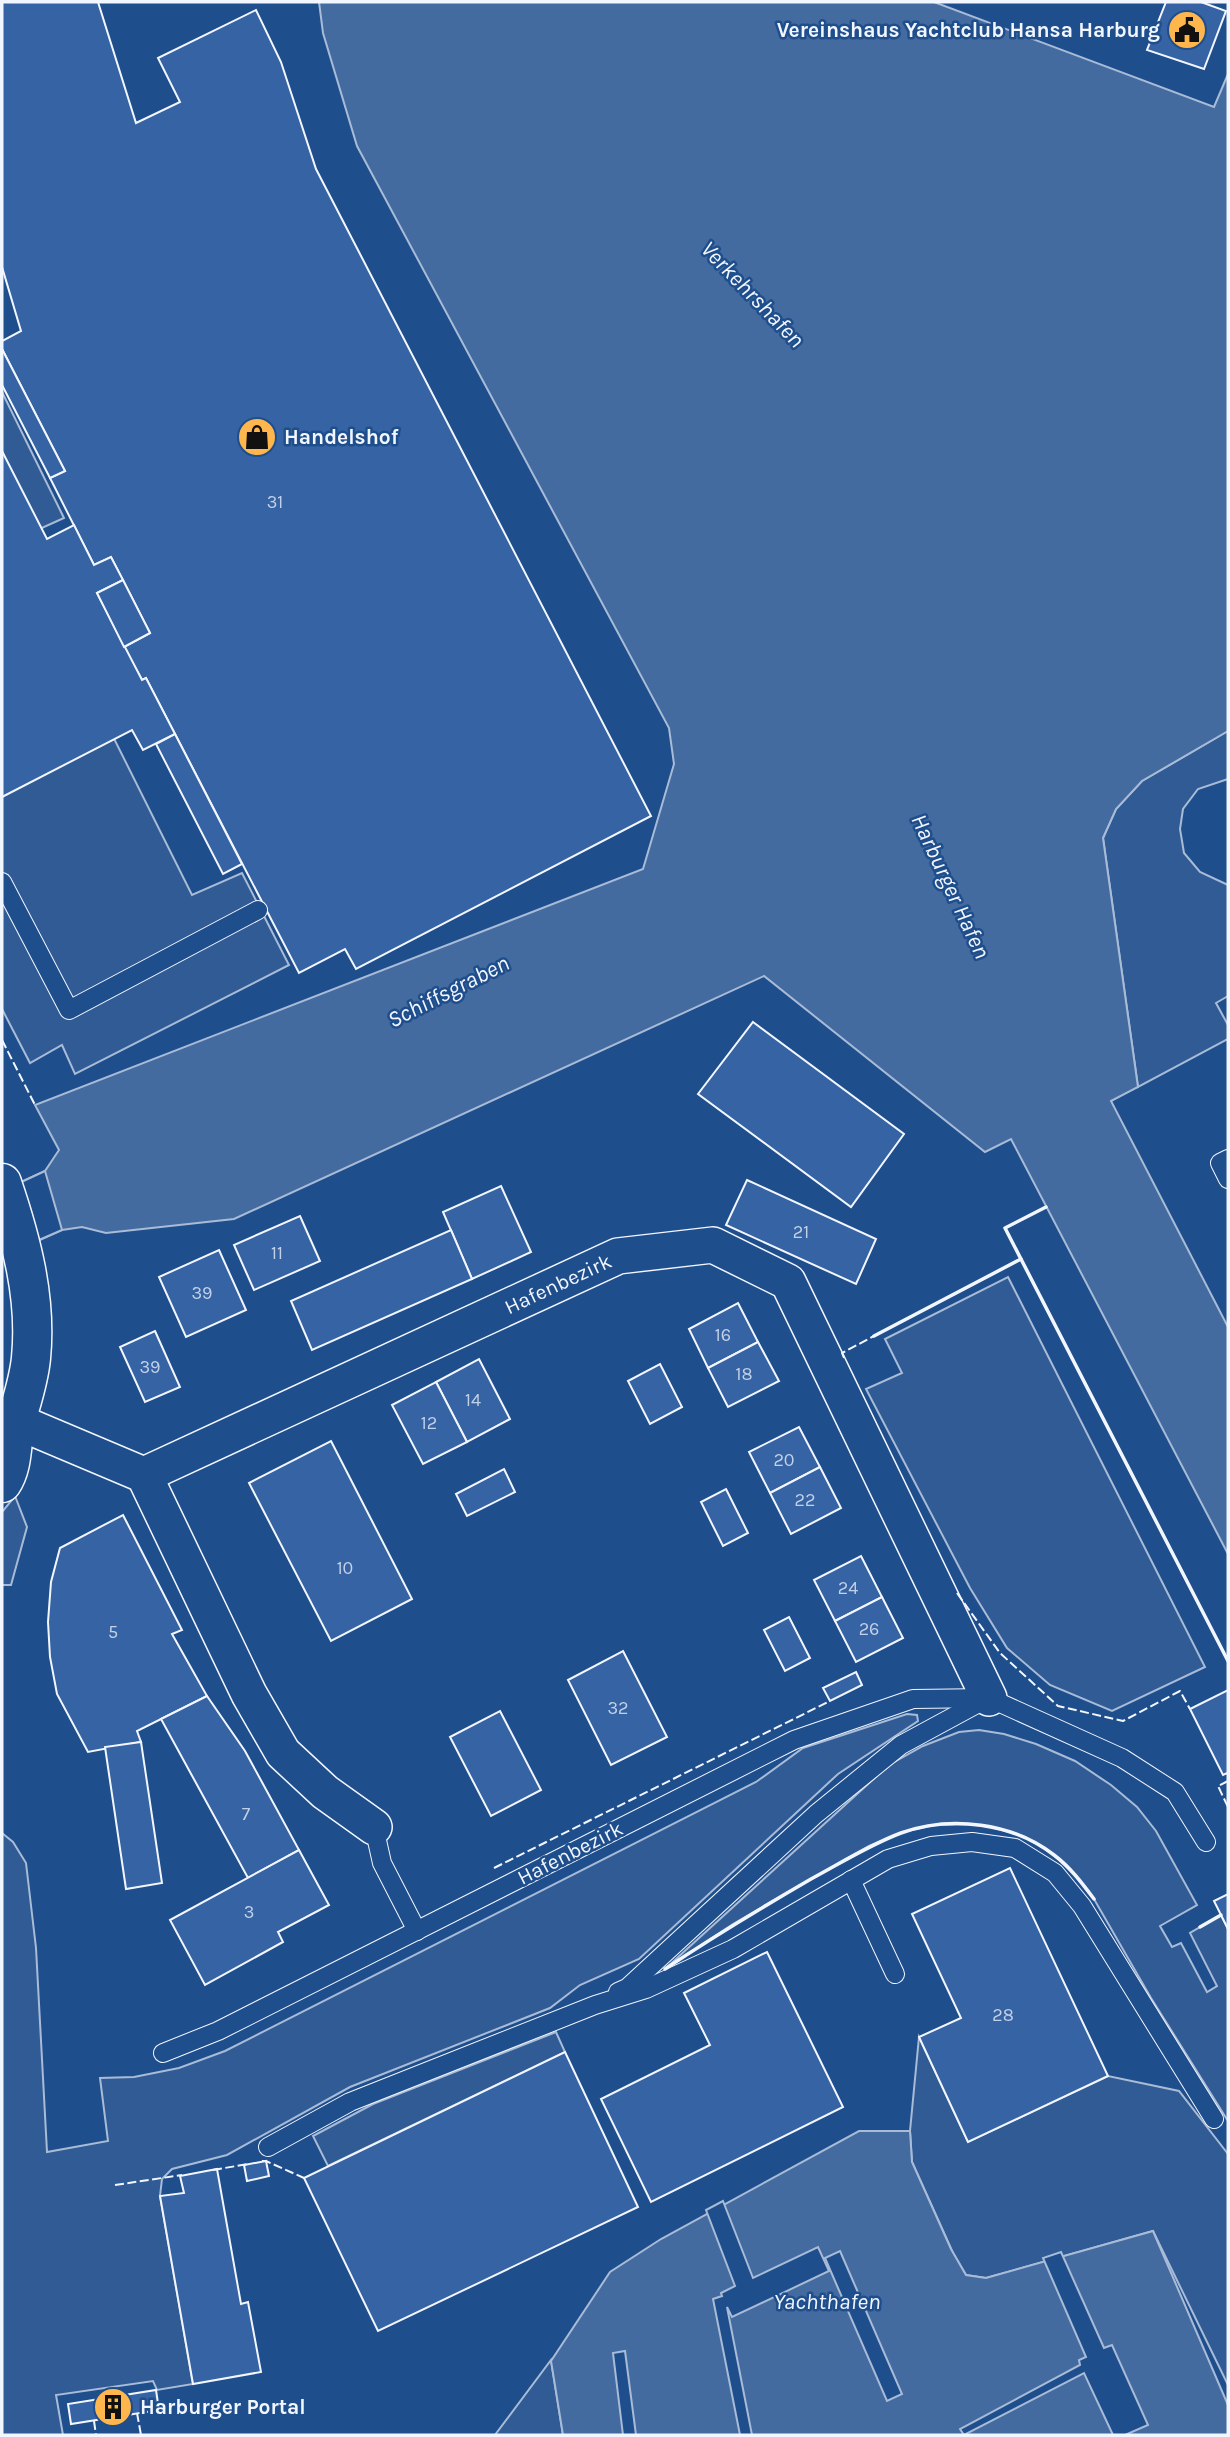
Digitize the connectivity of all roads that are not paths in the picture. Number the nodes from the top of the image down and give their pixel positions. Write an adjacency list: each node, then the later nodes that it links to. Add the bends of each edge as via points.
1 (2, 882): 2 (lane, via 69,1010)
2 (258, 910)
3 (1228, 1159): 4 (lane, via 1220,1163)
4 (1228, 1179)
5 (3, 1186): 6 (street, via 30,1284 31,1357 24,1399)
6 (9, 1425): 7 (street); 8 (street, via 8,1474)
7 (144, 1475): 9 (street, Hafenbezirk, via 618,1256 713,1245 788,1282); 10 (street, via 249,1695 283,1753 325,1792)
8 (2, 1483)
9 (989, 1698): 11 (lane, Hafenbezirk, via 1122,1758 1175,1792); 13 (lane, Hafenbezirk, via 913,1699 794,1740); 15 (lane, via 901,1745 816,1814 627,1988)
10 (374, 1827): 13 (lane, via 382,1863)
11 (1206, 1842)
12 (851, 1880): 14 (lane); 15 (lane, via 733,1949 646,1989); 17 (lane, via 888,1859 931,1846 972,1842 1015,1848 1045,1867 1082,1906)
13 (416, 1931): 16 (lane, Hafenbezirk, via 218,2031)
14 (895, 1975)
15 (595, 2005): 18 (lane, via 351,2102)
16 (163, 2053)
17 (1214, 2119)
18 (268, 2147)

